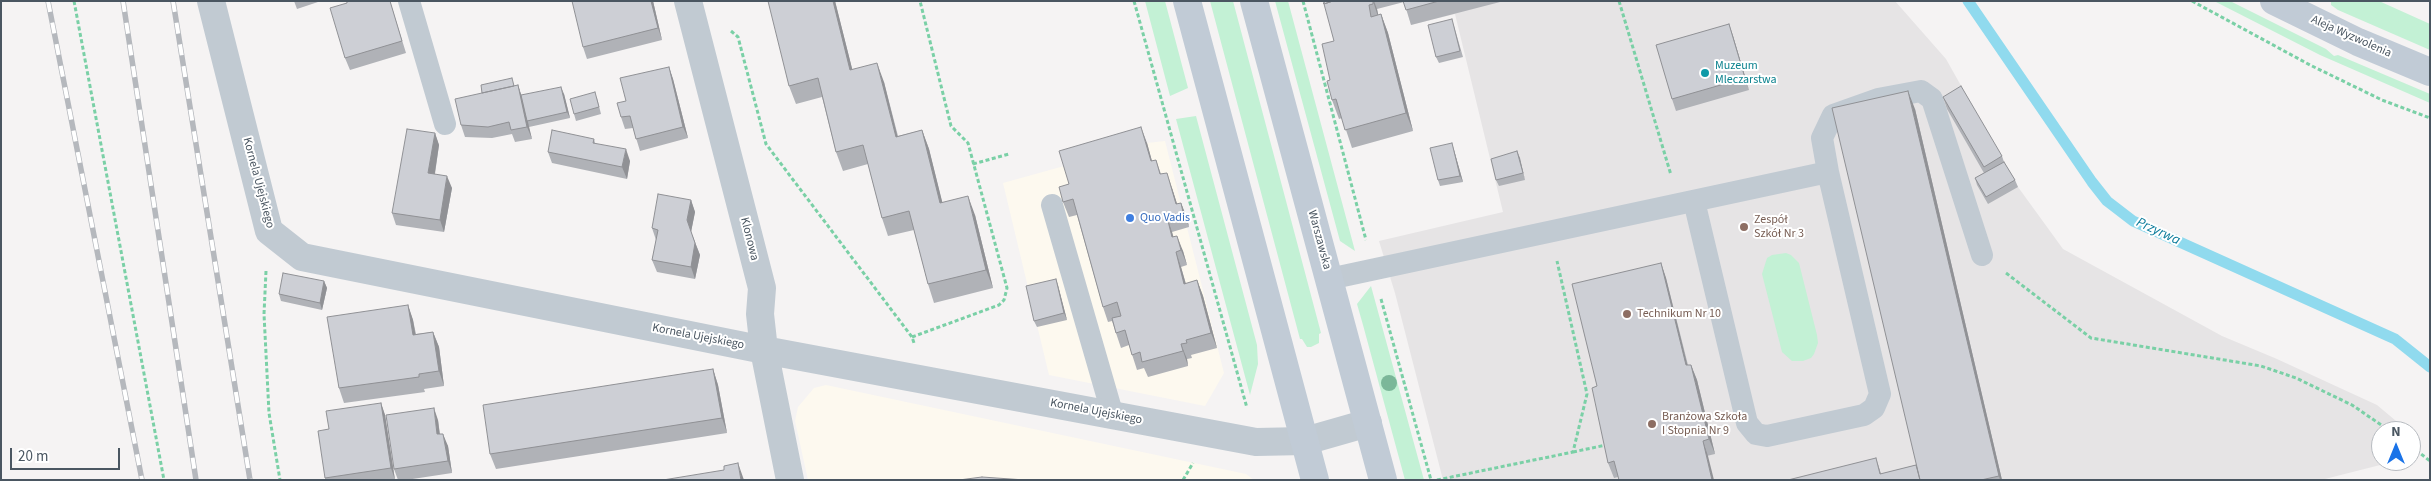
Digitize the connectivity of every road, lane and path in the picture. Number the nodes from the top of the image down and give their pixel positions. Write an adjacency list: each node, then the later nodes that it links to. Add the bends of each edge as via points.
1 (74, 1): 37 (path)
2 (212, 1): 22 (street, Kornela Ujejskiego)
3 (409, 1): 16 (lane)
4 (688, 1): 28 (street, Klonowa, via 762,288 760,314)
5 (920, 1): 18 (path, via 951,126 968,143)
6 (1134, 1): 34 (path)
7 (1187, 1): 33 (main road)
8 (1254, 1): 26 (main road, Warszawska)
9 (1302, 1): 25 (path)
10 (1619, 1): 20 (path)
11 (2192, 1): 15 (path, via 2310,65 2382,100)
12 (2274, 1): 14 (main road, Aleja Wyzwolenia, via 2358,42)
13 (725, 26): 27 (path, via 738,37 766,144)
14 (2430, 72)
15 (2430, 118)
16 (445, 124)
17 (1009, 154): 18 (path)
18 (974, 164): 27 (path, via 1007,288 1004,300 999,305)
19 (1828, 172): 20 (lane); 20 (lane, via 1880,394 1869,412 1845,419 1767,436 1756,434 1746,423); 24 (lane, via 1822,138 1833,115 1878,99 1921,91 1932,99)
20 (1687, 203): 23 (lane)
21 (1052, 205): 30 (lane)
22 (270, 231): 28 (street, Kornela Ujejskiego, via 302,257); 38 (path, via 264,314 269,413)
23 (1550, 232): 25 (lane); 36 (path, via 1587,394)
24 (1982, 255): 31 (path, via 2092,338 2261,366 2296,378 2352,405)
25 (1373, 269): 26 (lane); 42 (path)
26 (1329, 279): 32 (main road, Warszawska)
27 (912, 337): 29 (path)
28 (764, 350): 29 (street, Kornela Ujejskiego); 39 (street, Klonowa)
29 (921, 378): 30 (street, Kornela Ujejskiego)
30 (1113, 416): 34 (street, Kornela Ujejskiego)
31 (2375, 421)
32 (1368, 423): 33 (street, Kornela Ujejskiego); 41 (main road, Warszawska)
33 (1305, 441): 34 (street, Kornela Ujejskiego); 40 (main road)
34 (1256, 442)
35 (1606, 445): 36 (path)
36 (1573, 452): 43 (path)
37 (164, 480)
38 (280, 480)
39 (790, 480)
40 (1315, 480)
41 (1384, 480)
42 (1431, 480)
43 (1437, 480)

